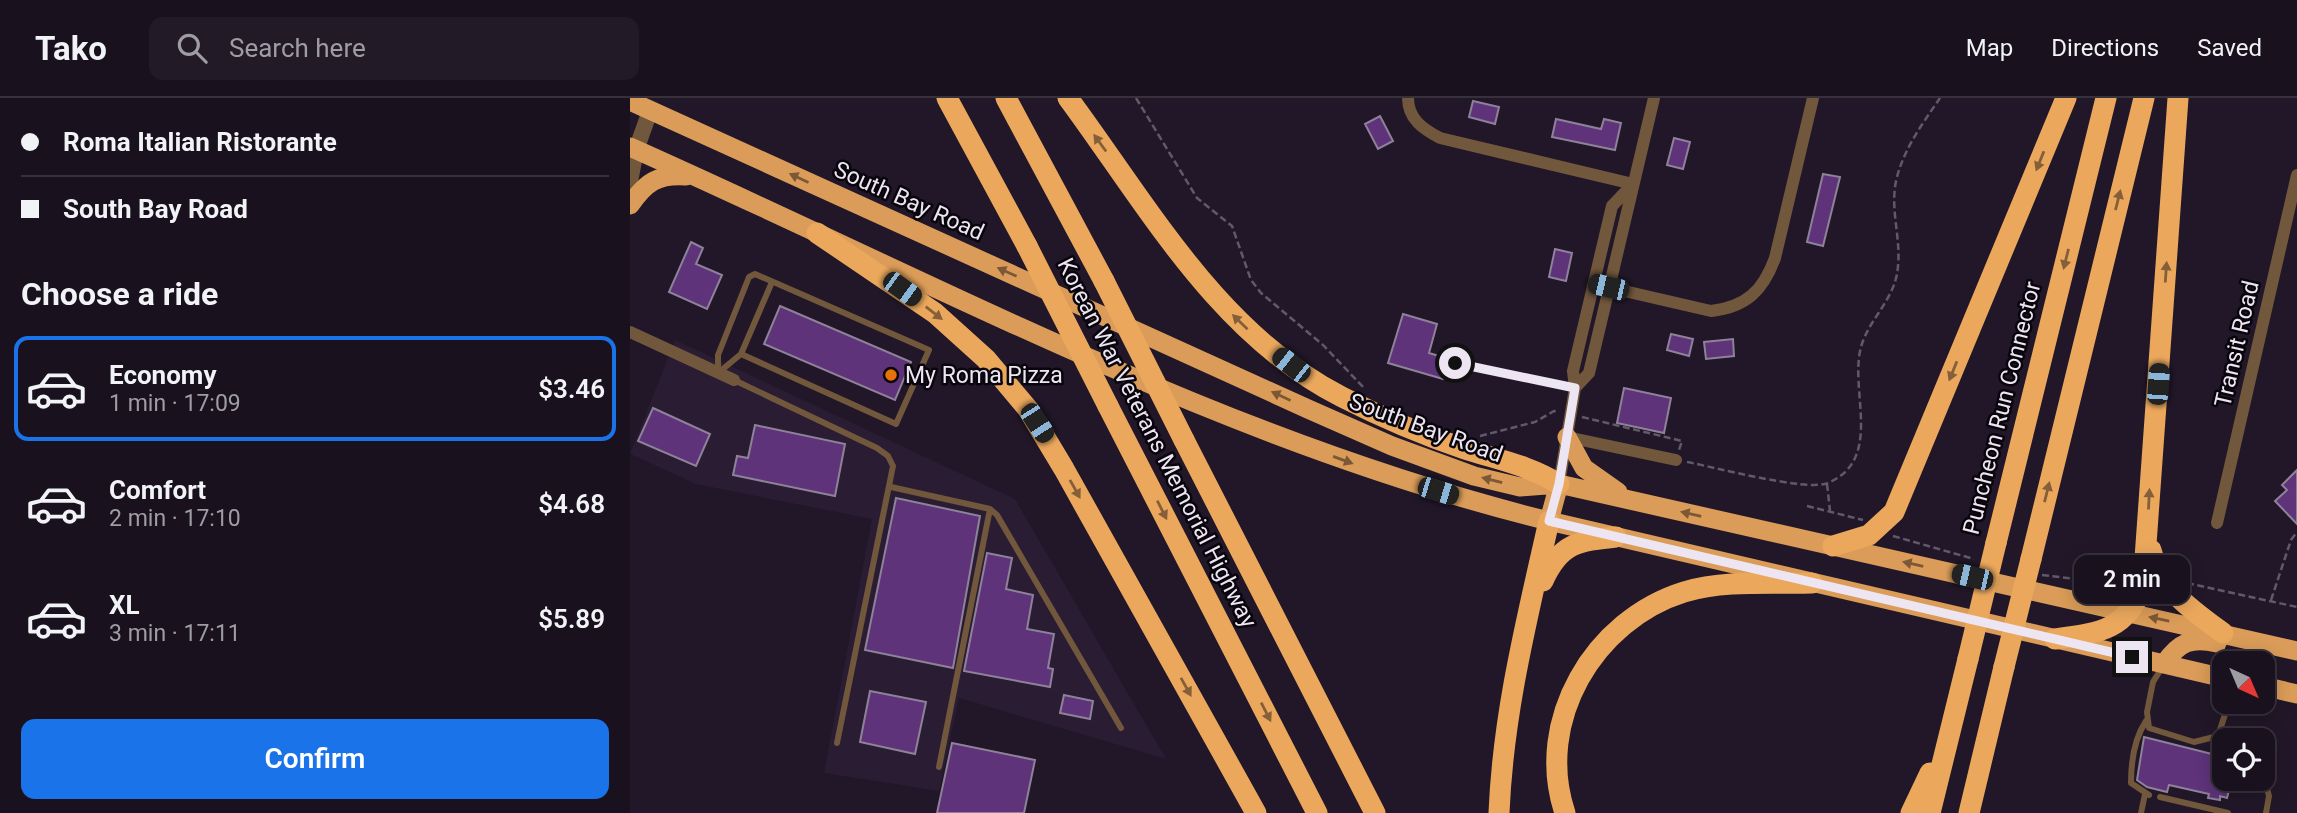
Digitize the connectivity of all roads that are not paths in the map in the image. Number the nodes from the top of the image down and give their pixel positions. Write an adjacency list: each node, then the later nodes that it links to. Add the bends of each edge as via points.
1 (947, 98): 60 (highway, Korean War Veterans Memorial Highway, one-way to 60, bridge)
2 (1006, 98): 61 (highway, Korean War Veterans Memorial Highway, bridge)
3 (1068, 98): 31 (highway, one-way to 3, via 1532,468 1423,434 1342,397 1261,342 1189,265)
4 (1408, 98): 17 (street, via 1419,125 1440,138)
5 (1654, 98): 17 (street)
6 (1813, 98): 22 (street, via 1775,258 1753,296 1729,309 1711,311)
7 (2066, 98): 39 (highway, one-way to 39, via 1901,497 1879,529)
8 (2106, 98): 51 (highway, Puncheon Run Connector, one-way to 51, bridge)
9 (2144, 98): 66 (highway, one-way to 9, bridge)
10 (2178, 98): 37 (highway, one-way to 10)
11 (630, 102): 12 (highway, South Bay Road)
12 (650, 111): 13 (street); 31 (highway, South Bay Road, one-way to 12, via 1520,487 1474,476 1392,446)
13 (633, 149): 15 (highway); 16 (street)
14 (2297, 175): 36 (street, Transit Road)
15 (694, 177): 18 (highway, via 653,178); 19 (highway)
16 (630, 182)
17 (1633, 184): 21 (street, via 1612,206); 22 (street)
18 (630, 205)
19 (817, 233): 35 (highway, one-way to 35, via 1241,423 1397,479); 59 (highway, one-way to 59, via 935,313 986,359 1022,402)
20 (772, 282): 24 (lane); 24 (lane, via 929,351 896,424); 26 (lane, via 755,274 748,277 718,355)
21 (1594, 284): 22 (street); 28 (street, via 1573,371)
22 (1608, 287): 28 (street, via 1589,373)
23 (630, 332): 26 (street)
24 (741, 354): 26 (lane)
25 (1455, 363): 28 (lane)
26 (718, 373): 27 (street)
27 (734, 380): 32 (lane, via 877,448 893,466)
28 (1575, 388): 29 (street)
29 (1567, 437): 30 (street); 31 (street); 33 (highway, via 1584,468)
30 (1676, 460)
31 (1559, 484): 33 (highway, South Bay Road); 35 (highway)
32 (891, 487): 34 (lane); 55 (lane)
33 (1630, 500): 39 (highway, South Bay Road, one-way to 33)
34 (989, 509): 53 (lane, via 1004,526); 56 (lane)
35 (1549, 521): 38 (highway); 42 (highway)
36 (2217, 523)
37 (2147, 534): 41 (highway, via 2143,586); 43 (highway, via 2156,567 2166,583)
38 (1616, 537): 40 (highway); 42 (highway, via 1579,542 1562,551 1550,565)
39 (1833, 546): 41 (highway, South Bay Road, one-way to 39)
40 (1812, 583): 44 (highway); 63 (highway, via 1687,591 1645,610 1611,635 1580,674 1562,721 1558,762)
41 (2130, 612): 43 (highway, South Bay Road, one-way to 41); 44 (highway, via 2102,631)
42 (1528, 615): 62 (highway, via 1511,685)
43 (2223, 634): 45 (highway, South Bay Road)
44 (2055, 639): 47 (highway)
45 (2268, 644): 46 (highway, South Bay Road); 47 (highway, via 2251,650 2192,639 2177,647)
46 (2297, 651)
47 (2164, 664): 48 (highway); 52 (lane, via 2154,682)
48 (2212, 675)
49 (2275, 689): 50 (highway)
50 (2297, 694)
51 (1953, 720): 64 (highway); 65 (highway, Puncheon Run Connector)
52 (2146, 721): 54 (lane, via 2158,733 2194,742); 67 (lane, via 2131,766 2131,783 2147,794)
53 (1121, 728)
54 (2212, 738)
55 (837, 743)
56 (939, 767)
57 (2268, 791): 69 (lane)
58 (2160, 797): 68 (lane)
59 (1256, 813)
60 (1317, 813)
61 (1375, 813)
62 (1499, 813)
63 (1565, 813)
64 (1911, 813)
65 (1930, 813)
66 (1969, 813)
67 (2141, 813)
68 (2228, 813)
69 (2266, 813)

